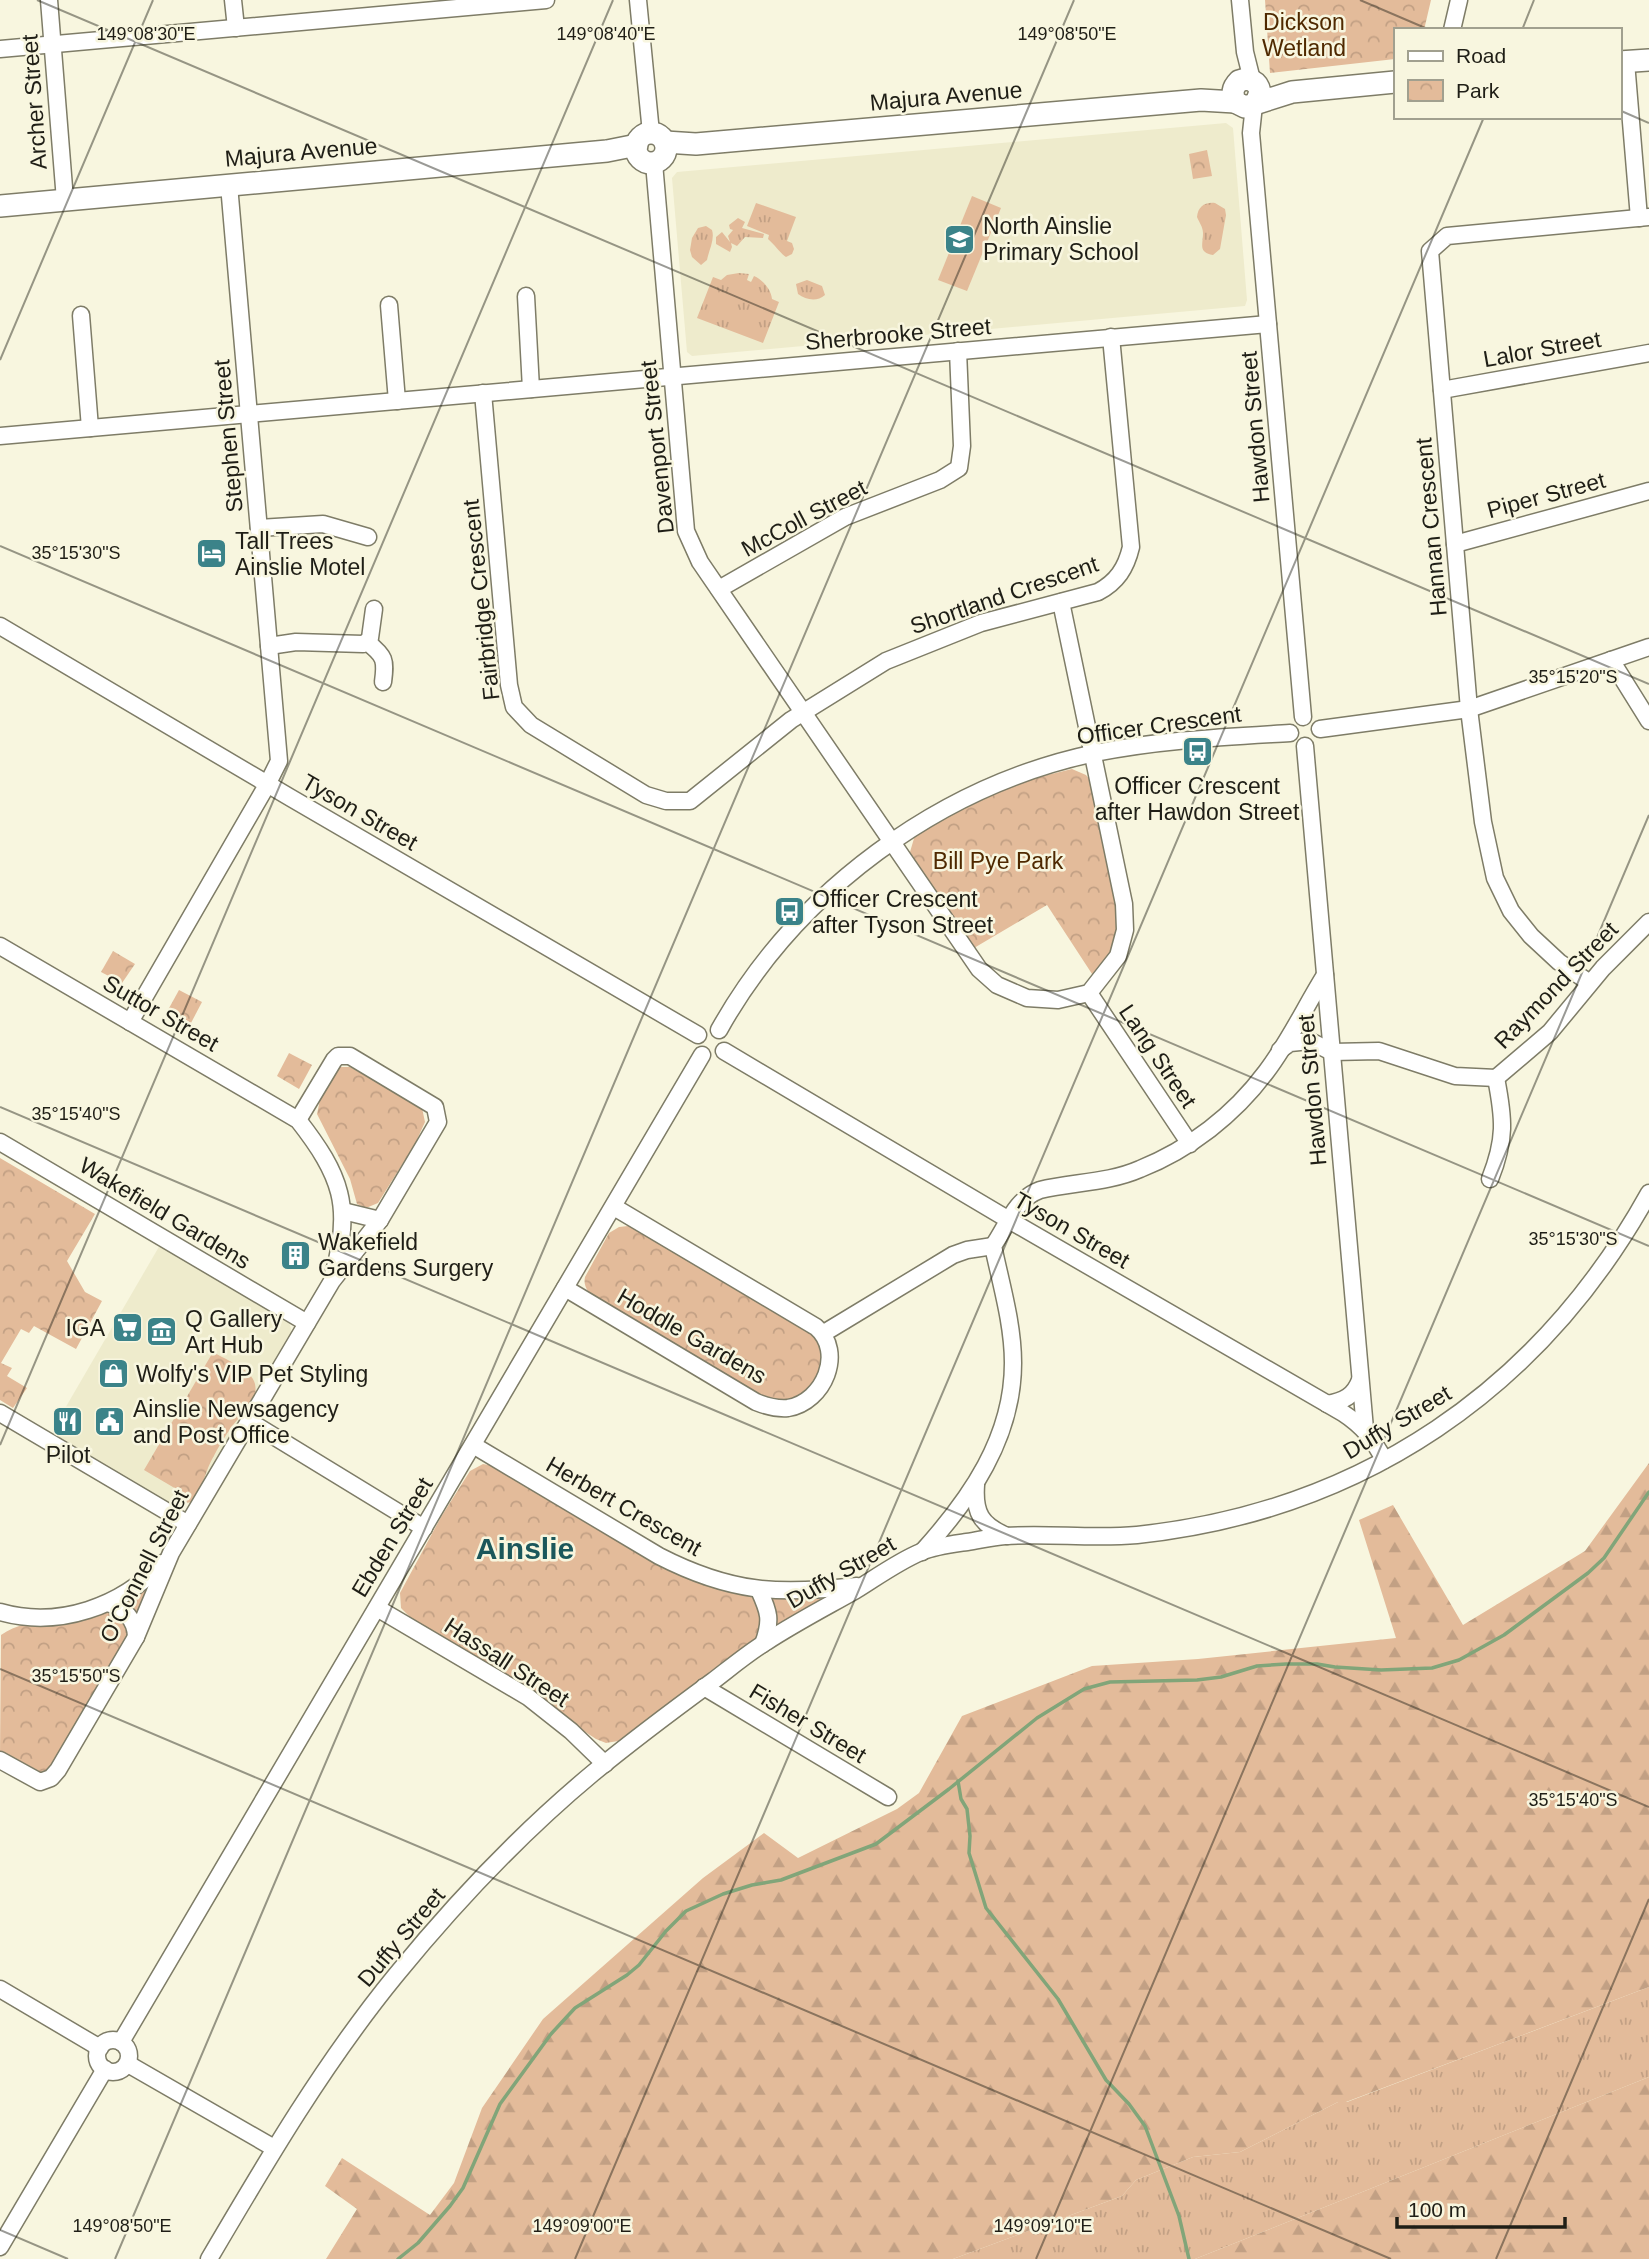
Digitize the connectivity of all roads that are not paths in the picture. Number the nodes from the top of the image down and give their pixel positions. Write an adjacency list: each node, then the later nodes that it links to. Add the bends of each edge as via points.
1 (49, 0): 9 (street, Archer Street)
2 (233, 0): 7 (street)
3 (546, 0): 7 (street)
4 (638, 0): 15 (street, Davenport Street)
5 (1240, 0): 14 (street, Hawdon Street)
6 (1459, 0): 8 (street)
7 (236, 27): 9 (street)
8 (1452, 28)
9 (53, 44): 10 (street); 17 (street, Archer Street)
10 (0, 49)
11 (1649, 60): 12 (main road)
12 (1623, 62): 19 (street)
13 (1394, 82): 14 (main road, Majura Avenue)
14 (1246, 93): 15 (main road, Majura Avenue); 23 (street, Hawdon Street)
15 (652, 149): 16 (main road, Majura Avenue); 27 (street, Davenport Street)
16 (229, 185): 17 (main road, Majura Avenue); 32 (street, Stephen Street)
17 (65, 200): 18 (main road, Majura Avenue)
18 (0, 205)
19 (1644, 218): 29 (street, Hannan Crescent, via 1447,236 1430,251)
20 (526, 296): 28 (street)
21 (389, 305): 31 (street)
22 (81, 315): 33 (street)
23 (1268, 324): 24 (street, Sherbrooke Street); 50 (street, Hawdon Street)
24 (1111, 337): 25 (street, Sherbrooke Street); 40 (street, Shortland Crescent, via 1131,547 1124,568 1110,585)
25 (958, 351): 27 (street, Sherbrooke Street); 39 (street, McColl Street, via 959,468 940,480 845,517)
26 (1649, 353): 29 (street, Lalor Street)
27 (672, 377): 28 (street, Sherbrooke Street); 39 (street, Davenport Street, via 685,531)
28 (531, 389): 30 (street, Sherbrooke Street)
29 (1442, 390): 38 (street, Hannan Crescent)
30 (483, 393): 31 (street, Sherbrooke Street); 49 (street, Fairbridge Crescent, via 509,685 514,707 531,725 646,795 690,801)
31 (397, 401): 32 (street, Sherbrooke Street)
32 (249, 414): 33 (street, Sherbrooke Street); 36 (street, Stephen Street)
33 (90, 428): 34 (street, Sherbrooke Street)
34 (0, 436)
35 (1649, 491): 38 (street, Piper Street)
36 (259, 528): 37 (street, via 323,524); 44 (street, Stephen Street)
37 (368, 537)
38 (1455, 544): 48 (street, Hannan Crescent)
39 (719, 589): 49 (street, Davenport Street)
40 (1061, 602): 49 (street, Shortland Crescent, via 982,623 886,661); 55 (street)
41 (374, 609): 43 (street)
42 (0, 626): 56 (street, Tyson Street)
43 (368, 642): 44 (street); 47 (street, via 383,658)
44 (269, 646): 56 (street, Stephen Street, via 279,761)
45 (1649, 647): 46 (street)
46 (1611, 660): 48 (street); 51 (street)
47 (383, 682)
48 (1469, 709): 52 (street); 61 (street, Hannan Crescent, via 1495,878 1511,911 1531,936)
49 (803, 712): 57 (street, Davenport Street)
50 (1304, 717): 52 (street, via 1314,720); 53 (street, via 1294,721)
51 (1649, 721)
52 (1320, 729): 54 (street, via 1316,741)
53 (1290, 733): 54 (street, via 1295,742); 55 (street, Officer Crescent)
54 (1305, 746): 60 (street, Hawdon Street)
55 (1093, 754): 57 (street, Officer Crescent, via 975,794); 62 (street, via 1124,904 1125,930 1118,956)
56 (267, 785): 63 (street, Stephen Street); 65 (street, Tyson Street)
57 (889, 838): 62 (street, Davenport Street, via 974,961 997,985 1027,998 1058,1000); 64 (street, Officer Crescent, via 815,904 763,963)
58 (1649, 922): 61 (street, Raymond Street)
59 (0, 946): 63 (street, Suttor Street)
60 (1325, 975): 66 (street); 68 (street, Hawdon Street)
61 (1590, 983): 70 (street, Raymond Street, via 1550,1032)
62 (1089, 993): 73 (street, Lang Street)
63 (130, 1022): 71 (street, Suttor Street)
64 (719, 1030): 65 (street, via 710,1028); 67 (street, via 725,1037)
65 (698, 1035): 69 (street)
66 (1280, 1050): 68 (street, Raymond Street, via 1307,1041); 73 (street, via 1239,1103)
67 (724, 1051): 69 (street, via 715,1057); 79 (street, Tyson Street)
68 (1332, 1052): 70 (street, Raymond Street, via 1379,1051 1455,1076); 85 (street, Hawdon Street)
69 (702, 1055): 76 (street, Ebden Street)
70 (1496, 1078): 74 (street, via 1504,1120)
71 (298, 1120): 77 (street, Suttor Street, via 327,1161); 78 (street, O'Connell Street, via 338,1056 350,1056 435,1107 438,1122)
72 (0, 1142): 83 (street, Wakefield Gardens)
73 (1190, 1144): 79 (street, via 1139,1170 1031,1194)
74 (1490, 1179)
75 (1649, 1193): 91 (street, Duffy Street, via 1584,1293 1522,1360 1460,1414)
76 (614, 1207): 82 (street, Ebden Street); 84 (street)
77 (343, 1211): 78 (street); 81 (street, Suttor Street, via 342,1245)
78 (380, 1220): 81 (street, O'Connell Street)
79 (1009, 1220): 80 (street); 86 (street, Tyson Street)
80 (993, 1247): 84 (street, via 953,1255); 92 (street, via 1013,1364 1002,1427)
81 (332, 1281): 83 (street, O'Connell Street)
82 (565, 1288): 84 (street, Hoddle Gardens, via 756,1402 777,1408 803,1402 821,1387 829,1365); 90 (street, Ebden Street)
83 (307, 1323): 88 (street, O'Connell Street)
84 (824, 1333)
85 (1360, 1380): 86 (street, via 1350,1396); 89 (street, Hawdon Street)
86 (1327, 1404): 89 (street, Tyson Street)
87 (0, 1413): 93 (street)
88 (249, 1422): 93 (street, O'Connell Street); 94 (street)
89 (1365, 1429): 91 (street, Tyson Street)
90 (473, 1445): 94 (street, Ebden Street); 99 (street, Herbert Crescent, via 686,1570)
91 (1384, 1460): 95 (street, Duffy Street, via 1295,1500 1202,1525 1119,1537)
92 (976, 1485): 95 (street, via 979,1515); 96 (street)
93 (188, 1524): 97 (street, O'Connell Street)
94 (424, 1528): 101 (street, Ebden Street)
95 (1007, 1536): 96 (street, Duffy Street)
96 (922, 1552): 98 (street, Duffy Street)
97 (171, 1553): 100 (street, via 148,1578); 103 (street, O'Connell Street)
98 (863, 1585): 99 (street, Herbert Crescent, via 805,1592); 104 (street, Duffy Street)
99 (759, 1590): 104 (street, via 769,1615)
100 (108, 1603): 102 (street, via 45,1617); 103 (street, via 128,1615)
101 (377, 1608): 107 (street, Hassall Street, via 528,1697); 110 (street, Ebden Street)
102 (1, 1615)
103 (136, 1637): 106 (street, O'Connell Street, via 58,1770 45,1781 35,1781)
104 (763, 1644): 105 (street, Duffy Street)
105 (704, 1687): 107 (street, Duffy Street); 108 (street, Fisher Street)
106 (0, 1760)
107 (605, 1764): 114 (street, Duffy Street, via 525,1836 441,1922 341,2048)
108 (888, 1797)
109 (0, 1989): 111 (street)
110 (121, 2042): 111 (street, via 109,2040); 112 (street, via 128,2049)
111 (100, 2048): 113 (street, via 97,2057)
112 (128, 2064): 113 (street, via 120,2071); 114 (street)
113 (105, 2069): 115 (street)
114 (274, 2148): 116 (street, Duffy Street)
115 (0, 2247)
116 (209, 2259)

